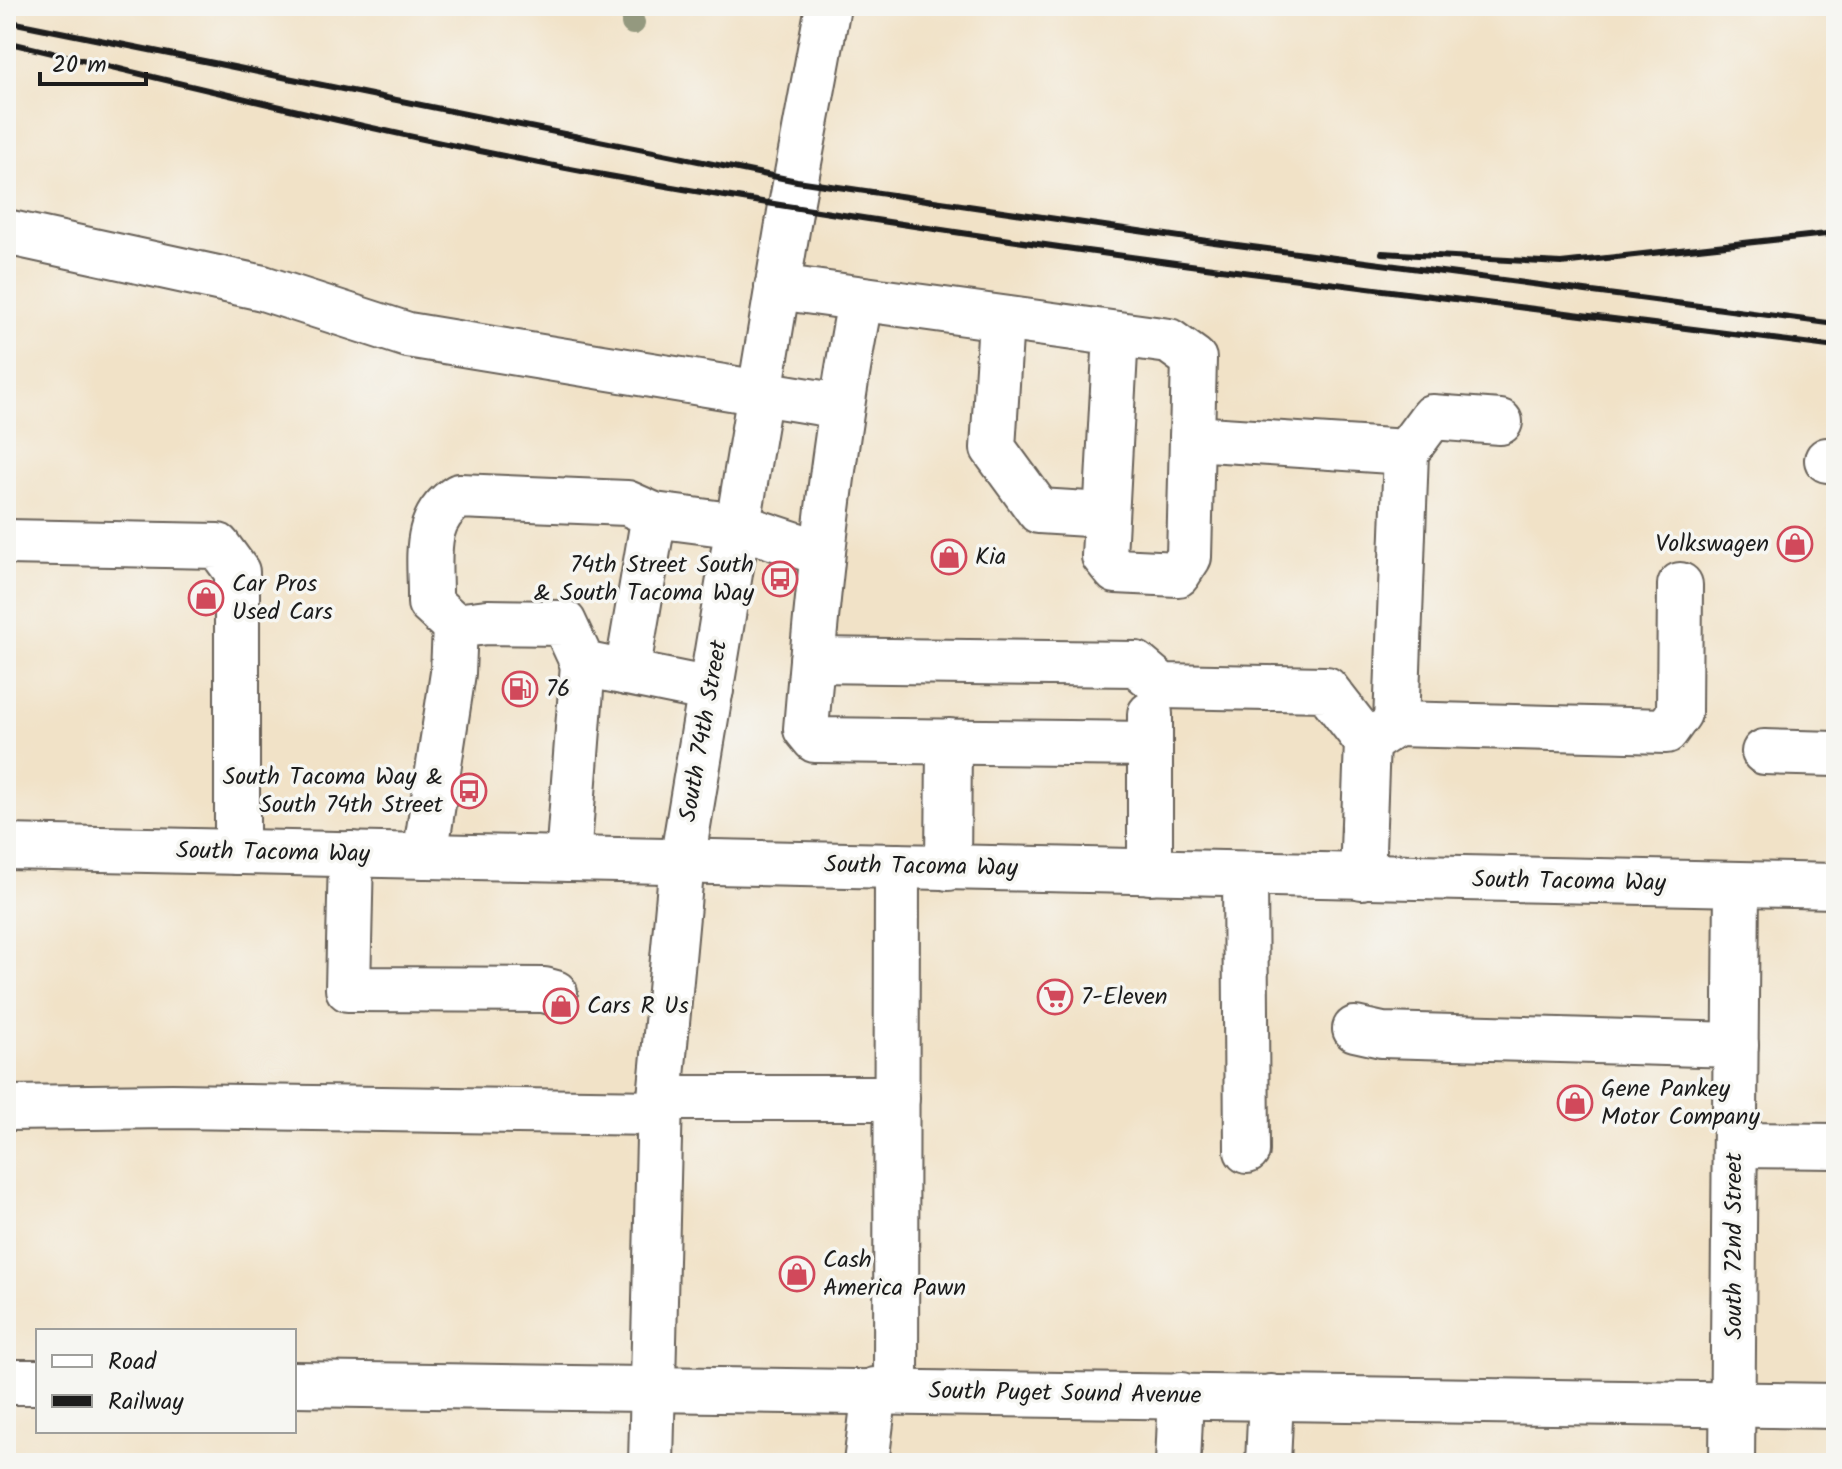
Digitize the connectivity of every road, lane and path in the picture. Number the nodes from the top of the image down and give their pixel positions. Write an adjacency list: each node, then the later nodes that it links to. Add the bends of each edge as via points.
1 (828, 6): 3 (main road, South 74th Street)
2 (6, 232): 7 (main road, via 263,288 408,335)
3 (777, 287): 4 (main road); 7 (main road, South 74th Street)
4 (860, 301): 5 (main road); 8 (main road)
5 (1001, 320): 6 (main road); 13 (main road, via 993,448 1039,511)
6 (1116, 334): 10 (main road, via 1169,341 1194,359); 13 (main road)
7 (761, 393): 8 (main road); 14 (main road, South 74th Street)
8 (840, 406): 16 (main road)
9 (1500, 422): 11 (main road, via 1432,417)
10 (1192, 438): 11 (main road); 13 (main road, via 1189,557 1178,574 1116,571 1104,556)
11 (1406, 452): 24 (main road)
12 (654, 515): 14 (main road); 18 (main road, via 627,503 459,496 432,522 430,603); 21 (main road)
13 (1104, 515)
14 (739, 526): 16 (main road); 23 (main road, South 74th Street)
15 (6, 542): 30 (main road, via 218,546 237,572)
16 (821, 553): 19 (main road)
17 (1680, 585): 24 (main road, via 1679,713 1666,731)
18 (455, 626): 20 (main road, via 564,623); 32 (main road, via 453,673)
19 (812, 660): 22 (main road, via 1136,664); 25 (main road, via 806,729 815,740)
20 (583, 664): 21 (main road); 33 (main road)
21 (627, 673): 23 (main road)
22 (1162, 686): 24 (main road, via 1326,689); 26 (main road, via 1150,713)
23 (711, 690): 34 (main road, South 74th Street)
24 (1382, 733): 39 (main road)
25 (949, 741): 26 (main road); 36 (main road)
26 (1150, 744): 37 (main road)
27 (1764, 752): 28 (main road)
28 (1836, 754)
29 (6, 847): 30 (main road, South Tacoma Way)
30 (237, 852): 31 (main road, South Tacoma Way)
31 (351, 854): 32 (main road, South Tacoma Way); 42 (main road, via 348,989)
32 (425, 856): 33 (main road, South Tacoma Way)
33 (568, 859): 34 (main road, South Tacoma Way)
34 (682, 862): 35 (main road, South Tacoma Way); 46 (main road, South 74th Street)
35 (897, 866): 36 (main road, South Tacoma Way); 45 (main road)
36 (948, 868): 37 (main road, South Tacoma Way)
37 (1150, 872): 38 (main road, South Tacoma Way)
38 (1245, 874): 39 (main road, South Tacoma Way); 50 (main road)
39 (1362, 877): 40 (main road, South Tacoma Way)
40 (1737, 885): 41 (main road, South Tacoma Way); 44 (main road, South 72nd Street)
41 (1836, 886)
42 (555, 993)
43 (1355, 1029): 44 (main road, via 1382,1035)
44 (1736, 1045): 48 (main road, South 72nd Street)
45 (897, 1098): 46 (main road); 55 (main road)
46 (660, 1106): 47 (main road); 54 (main road, South 74th Street)
47 (6, 1108)
48 (1735, 1145): 49 (main road); 58 (main road, South 72nd Street)
49 (1836, 1146)
50 (1247, 1151)
51 (6, 1382): 52 (main road)
52 (36, 1382)
53 (296, 1384): 54 (main road, South Puget Sound Avenue)
54 (652, 1387): 55 (main road, South Puget Sound Avenue); 60 (main road, South 74th Street)
55 (886, 1391): 56 (main road, South Puget Sound Avenue); 61 (main road)
56 (1181, 1395): 57 (main road, South Puget Sound Avenue); 62 (main road)
57 (1271, 1397): 58 (main road, South Puget Sound Avenue); 63 (main road)
58 (1734, 1404): 59 (main road, South Puget Sound Avenue); 64 (main road, South 72nd Street)
59 (1836, 1406)
60 (651, 1463)
61 (866, 1463)
62 (1178, 1463)
63 (1268, 1463)
64 (1732, 1463)

